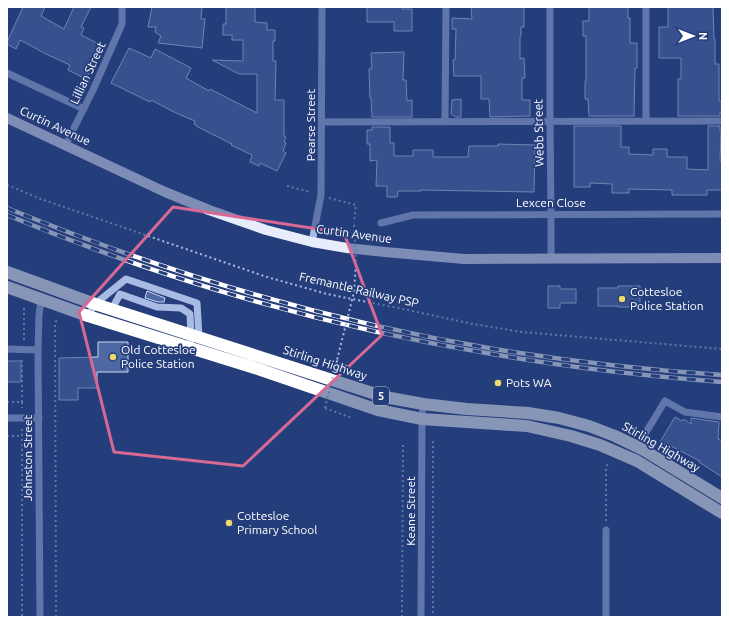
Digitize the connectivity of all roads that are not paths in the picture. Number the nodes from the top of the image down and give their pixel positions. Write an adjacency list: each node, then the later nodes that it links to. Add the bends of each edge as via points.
1 (122, 7): 7 (street, Lillian Street, via 122,24)
2 (322, 7): 12 (street, Pearse Street)
3 (446, 7): 13 (street)
4 (550, 7): 10 (street, Webb Street)
5 (646, 7): 9 (street)
6 (7, 73): 7 (street)
7 (84, 109): 14 (street, Lillian Street)
8 (7, 118): 14 (main road, Curtin Avenue)
9 (646, 120): 10 (street); 11 (street)
10 (550, 121): 13 (street); 15 (street, Webb Street)
11 (722, 121)
12 (322, 122): 13 (street); 18 (street, Pearse Street, via 321,195)
13 (445, 122)
14 (65, 146): 18 (main road, Curtin Avenue, via 209,210 266,230)
15 (551, 214): 16 (street, Lexcen Close); 17 (street, Lexcen Close, via 413,215); 19 (street, Webb Street)
16 (722, 214)
17 (381, 224)
18 (312, 242): 19 (main road, Curtin Avenue, via 347,248 464,259)
19 (551, 258): 20 (main road, Curtin Avenue)
20 (722, 258)
21 (7, 272): 24 (highway, Stirling Highway / 5)
22 (7, 287): 23 (highway, Stirling Highway / 5)
23 (41, 299): 26 (highway, Stirling Highway / 5); 30 (street, Johnston Street)
24 (95, 304): 25 (highway, Stirling Highway / 5); 26 (street); 27 (street, via 126,279 197,303)
25 (112, 309): 27 (highway, Stirling Highway / 5); 27 (street, via 120,294 157,307 181,308 190,314)
26 (88, 316): 28 (highway, Stirling Highway / 5)
27 (195, 336): 28 (street); 31 (highway, Stirling Highway / 5, via 385,397)
28 (190, 347): 35 (highway, Stirling Highway / 5, via 378,410)
29 (7, 349): 30 (street)
30 (38, 350): 34 (street, Johnston Street)
31 (423, 404): 35 (street, Keane Street); 36 (highway, Stirling Highway / 5, via 559,418 614,435)
32 (722, 417): 36 (street, via 685,412 664,401)
33 (7, 418): 34 (street)
34 (39, 418): 40 (street, Johnston Street)
35 (422, 419): 38 (highway, Stirling Highway / 5, via 527,426 592,442 637,461); 41 (street, Keane Street)
36 (637, 447): 37 (highway, Stirling Highway / 5)
37 (722, 498)
38 (722, 513)
39 (606, 530): 42 (street)
40 (40, 617)
41 (421, 617)
42 (606, 617)

